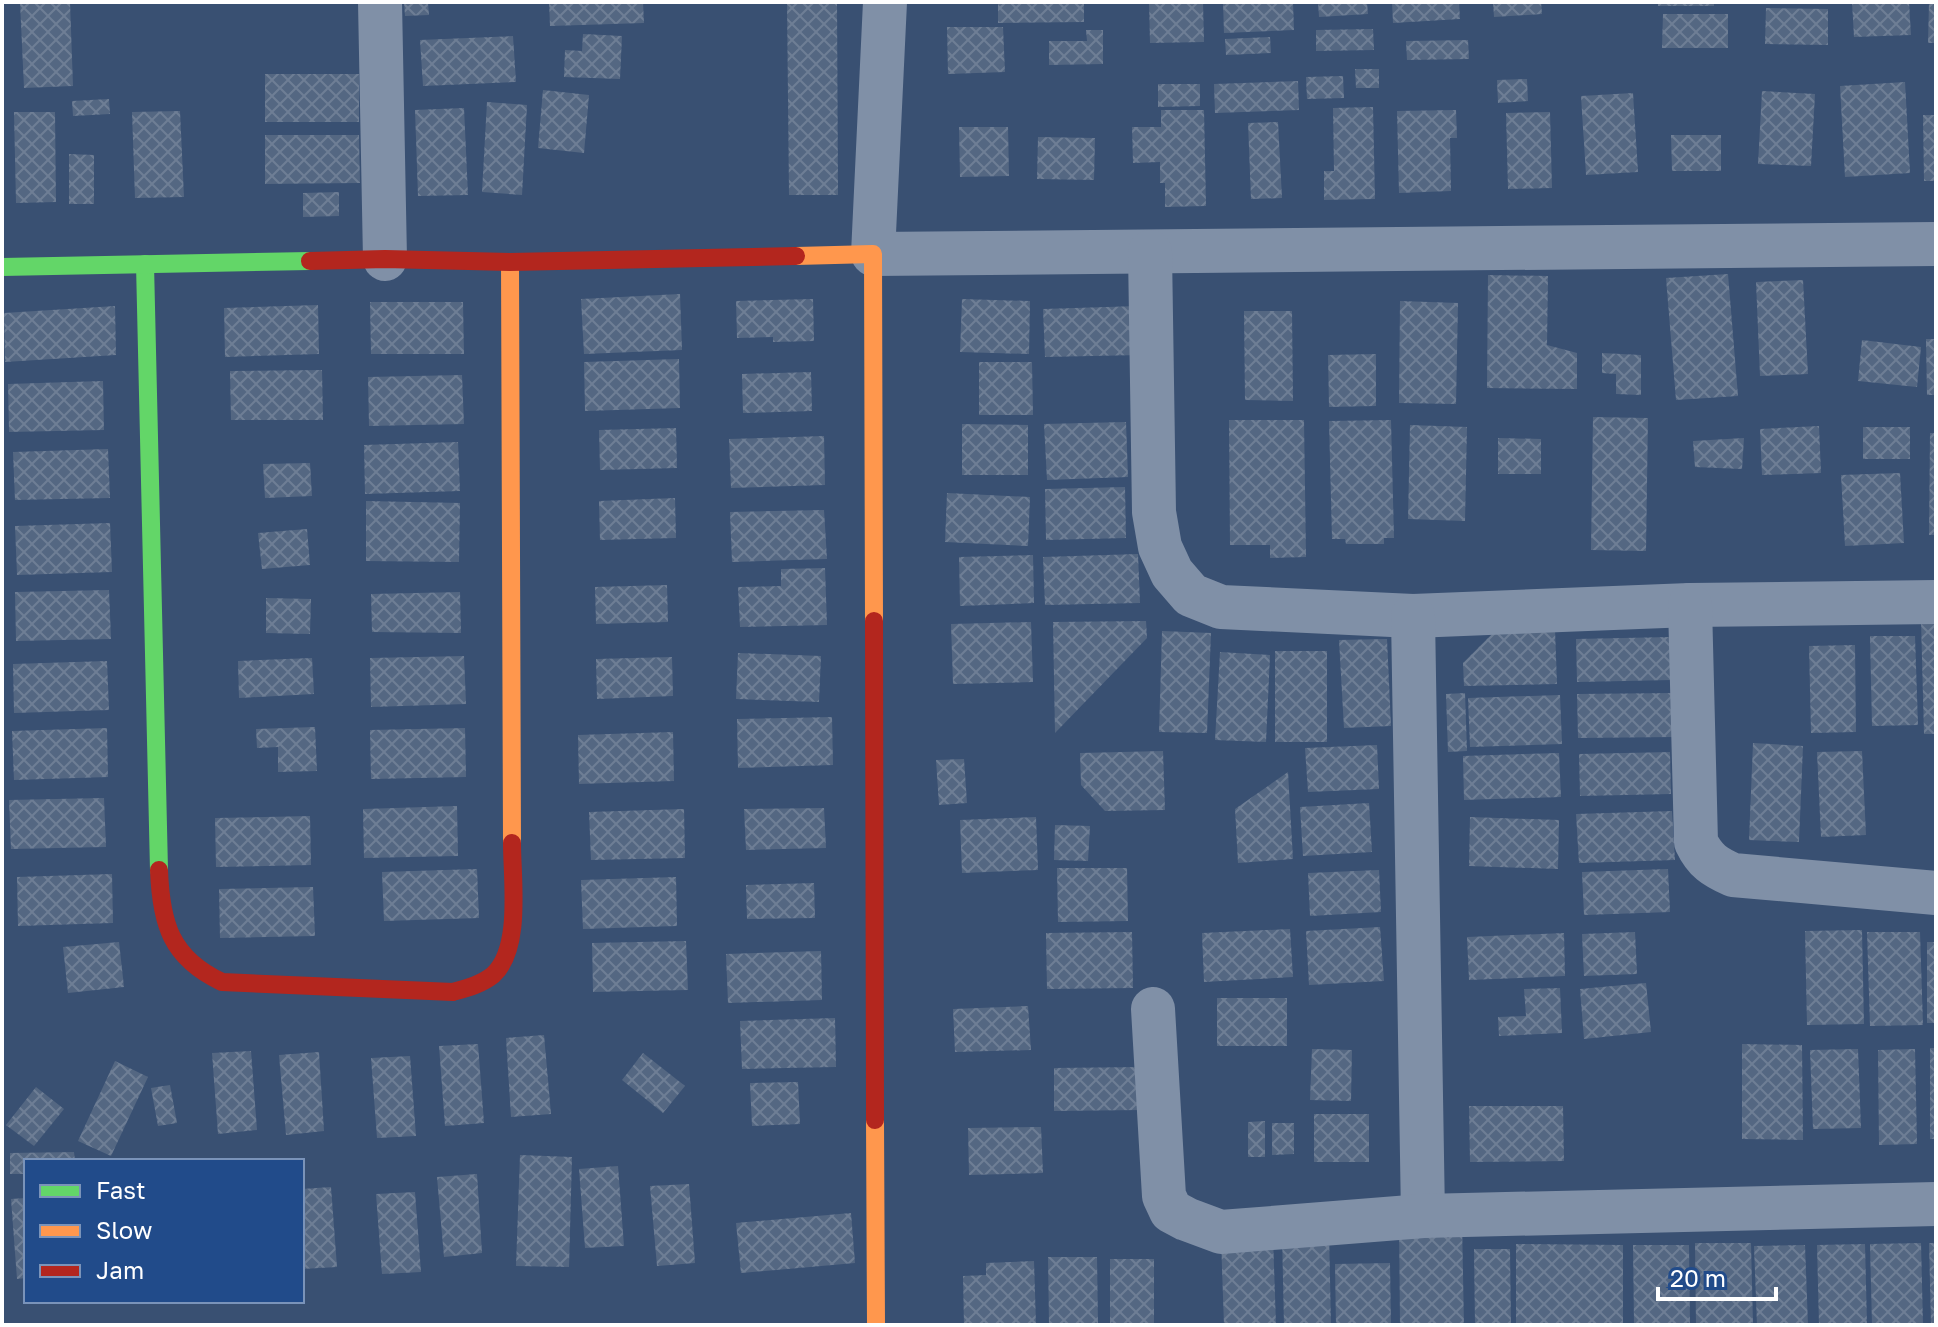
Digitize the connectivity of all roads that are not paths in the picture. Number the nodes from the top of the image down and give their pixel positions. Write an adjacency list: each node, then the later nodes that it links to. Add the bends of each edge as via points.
1 (380, 2): 6 (street)
2 (885, 2): 5 (street)
3 (1936, 244): 4 (street)
4 (1150, 252): 5 (street); 12 (street, via 1154,512 1160,547 1172,573 1191,595 1221,607)
5 (873, 254): 7 (street); 17 (street)
6 (385, 259): 7 (street); 8 (street)
7 (510, 262): 8 (street, via 512,934 508,957 495,974 480,985 453,992 222,982 199,973 177,951 167,929 160,896)
8 (145, 264): 9 (street)
9 (2, 267)
10 (1936, 602): 11 (street)
11 (1690, 605): 12 (street); 13 (street, via 1696,842 1703,858 1733,875)
12 (1413, 616): 16 (street)
13 (1936, 893)
14 (1153, 1009): 16 (street, via 1164,1196 1171,1211 1221,1232)
15 (1936, 1204): 16 (street)
16 (1423, 1216)
17 (876, 1325)

